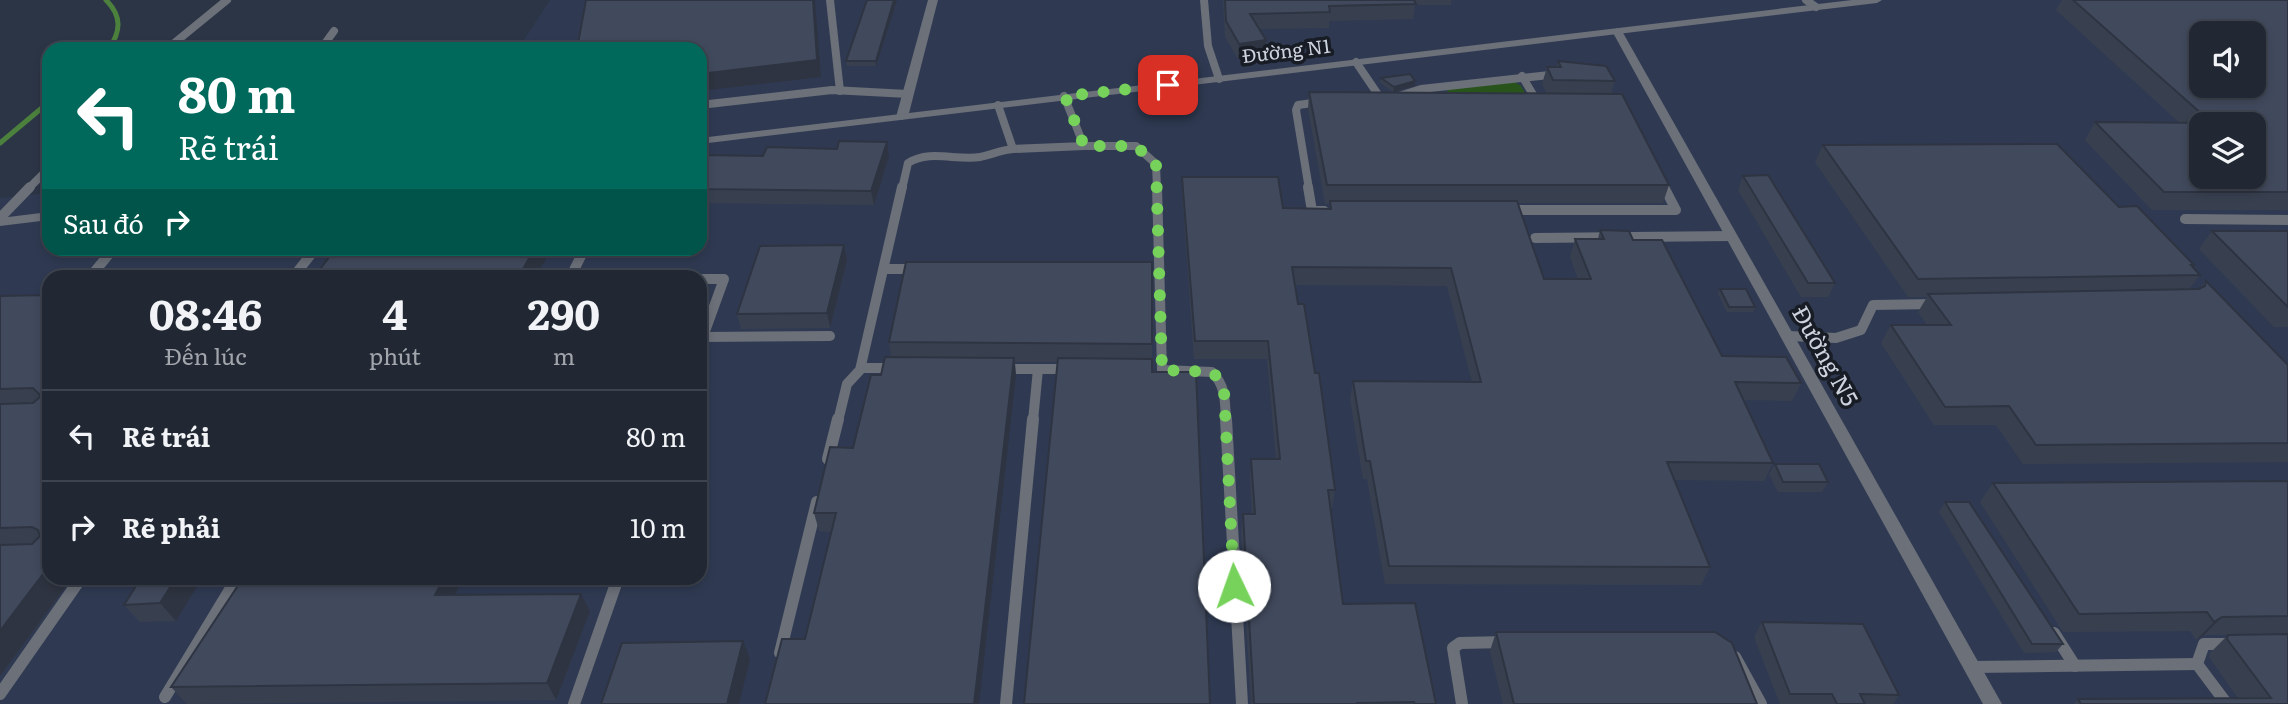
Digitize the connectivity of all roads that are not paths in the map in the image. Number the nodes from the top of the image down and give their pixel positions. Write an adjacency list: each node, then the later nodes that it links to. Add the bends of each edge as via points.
1 (227, 0): 10 (lane)
2 (830, 0): 16 (lane)
3 (933, 0): 17 (street)
4 (1204, 0): 15 (lane, via 1208,46)
5 (1806, 0): 7 (lane)
6 (1877, 0): 7 (street, Đường N1)
7 (1816, 7): 9 (street, Đường N1)
8 (334, 31): 11 (lane)
9 (1617, 31): 12 (street, Đường N1); 40 (street, Đường N5)
10 (176, 42)
11 (326, 42)
12 (1356, 62): 15 (street, Đường N1); 21 (lane)
13 (1571, 74): 14 (lane)
14 (1522, 76): 21 (lane, via 1421,89); 24 (lane)
15 (1219, 79): 18 (street, Đường N1)
16 (840, 91): 17 (lane); 25 (lane)
17 (908, 94): 28 (street)
18 (1065, 96): 27 (street, Đường N1); 30 (lane)
19 (1331, 102): 35 (lane, via 1306,102 1296,110 1312,211)
20 (1370, 102): 21 (lane)
21 (1383, 102): 22 (lane)
22 (1409, 102)
23 (1525, 103): 24 (lane)
24 (1538, 103): 26 (lane)
25 (707, 104)
26 (1551, 104)
27 (998, 105): 28 (street, Đường N1); 31 (lane)
28 (902, 117): 29 (street, Đường N1)
29 (707, 140)
30 (1084, 146): 31 (lane); 47 (lane, via 1136,146 1156,164)
31 (1013, 149): 43 (lane, via 982,157 911,160)
32 (1652, 164): 34 (lane, via 1676,210)
33 (42, 175): 38 (lane)
34 (1501, 210)
35 (1339, 211)
36 (42, 217): 38 (street)
37 (2185, 219): 39 (lane)
38 (0, 220)
39 (2288, 220)
40 (1731, 236): 41 (lane); 52 (street, Đường N5)
41 (1535, 238)
42 (107, 256): 45 (lane)
43 (884, 269): 44 (lane); 54 (lane)
44 (926, 269)
45 (96, 270)
46 (1147, 271): 47 (lane)
47 (1160, 271): 60 (lane)
48 (707, 279): 50 (lane, via 724,279)
49 (1941, 304): 52 (lane, via 1874,305 1861,330 1836,338)
50 (707, 310)
51 (830, 336): 53 (lane)
52 (1788, 336): 73 (street, Đường N5)
53 (707, 341)
54 (861, 368): 55 (lane); 61 (lane, via 847,384)
55 (915, 368)
56 (997, 369): 57 (lane)
57 (1038, 369): 58 (lane); 77 (lane)
58 (1079, 369)
59 (1148, 370): 60 (lane)
60 (1162, 370): 78 (lane, via 1212,372 1224,391)
61 (825, 470)
62 (819, 495): 72 (lane)
63 (76, 585): 74 (lane)
64 (233, 585): 75 (lane)
65 (616, 585): 76 (lane)
66 (2045, 620): 71 (lane)
67 (1521, 642): 79 (lane, via 1460,643 1453,648)
68 (2246, 644): 70 (lane, via 2204,645)
69 (1721, 646): 80 (lane, via 1738,660)
70 (2197, 664): 71 (lane); 82 (lane)
71 (2075, 666): 73 (lane)
72 (777, 667)
73 (1973, 667): 81 (street, Đường N5)
74 (0, 694)
75 (165, 697)
76 (574, 704)
77 (1006, 704)
78 (1242, 704)
79 (1462, 704)
80 (1761, 704)
81 (1993, 704)
82 (2227, 704)

